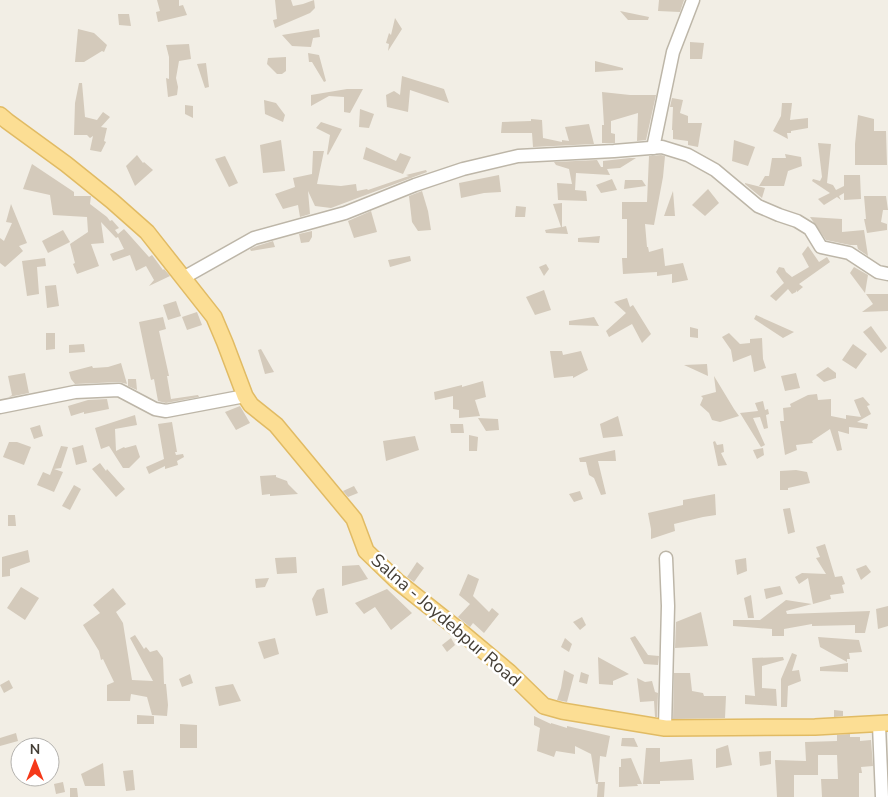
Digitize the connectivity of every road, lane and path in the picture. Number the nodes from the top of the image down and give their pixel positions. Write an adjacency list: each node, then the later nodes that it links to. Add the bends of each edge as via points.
1 (693, 0): 3 (street, via 673,52)
2 (0, 115): 5 (main road, Salna - Joydebpur Road, via 89,182 148,232)
3 (653, 148): 4 (street, via 662,147 688,155 715,170 758,206 810,229 821,247 849,253 878,272); 5 (street, via 518,156 463,169 345,213 254,238)
4 (888, 274)
5 (183, 278): 6 (main road, Salna - Joydebpur Road, via 214,318)
6 (245, 396): 7 (street, via 166,412 119,390 83,391); 10 (main road, Salna - Joydebpur Road, via 276,425 354,519 366,551 397,581 509,672 544,706)
7 (0, 407)
8 (666, 558): 10 (street)
9 (883, 724): 10 (main road, Salna - Joydebpur Road, via 815,728); 11 (street)
10 (665, 728)
11 (882, 797)

